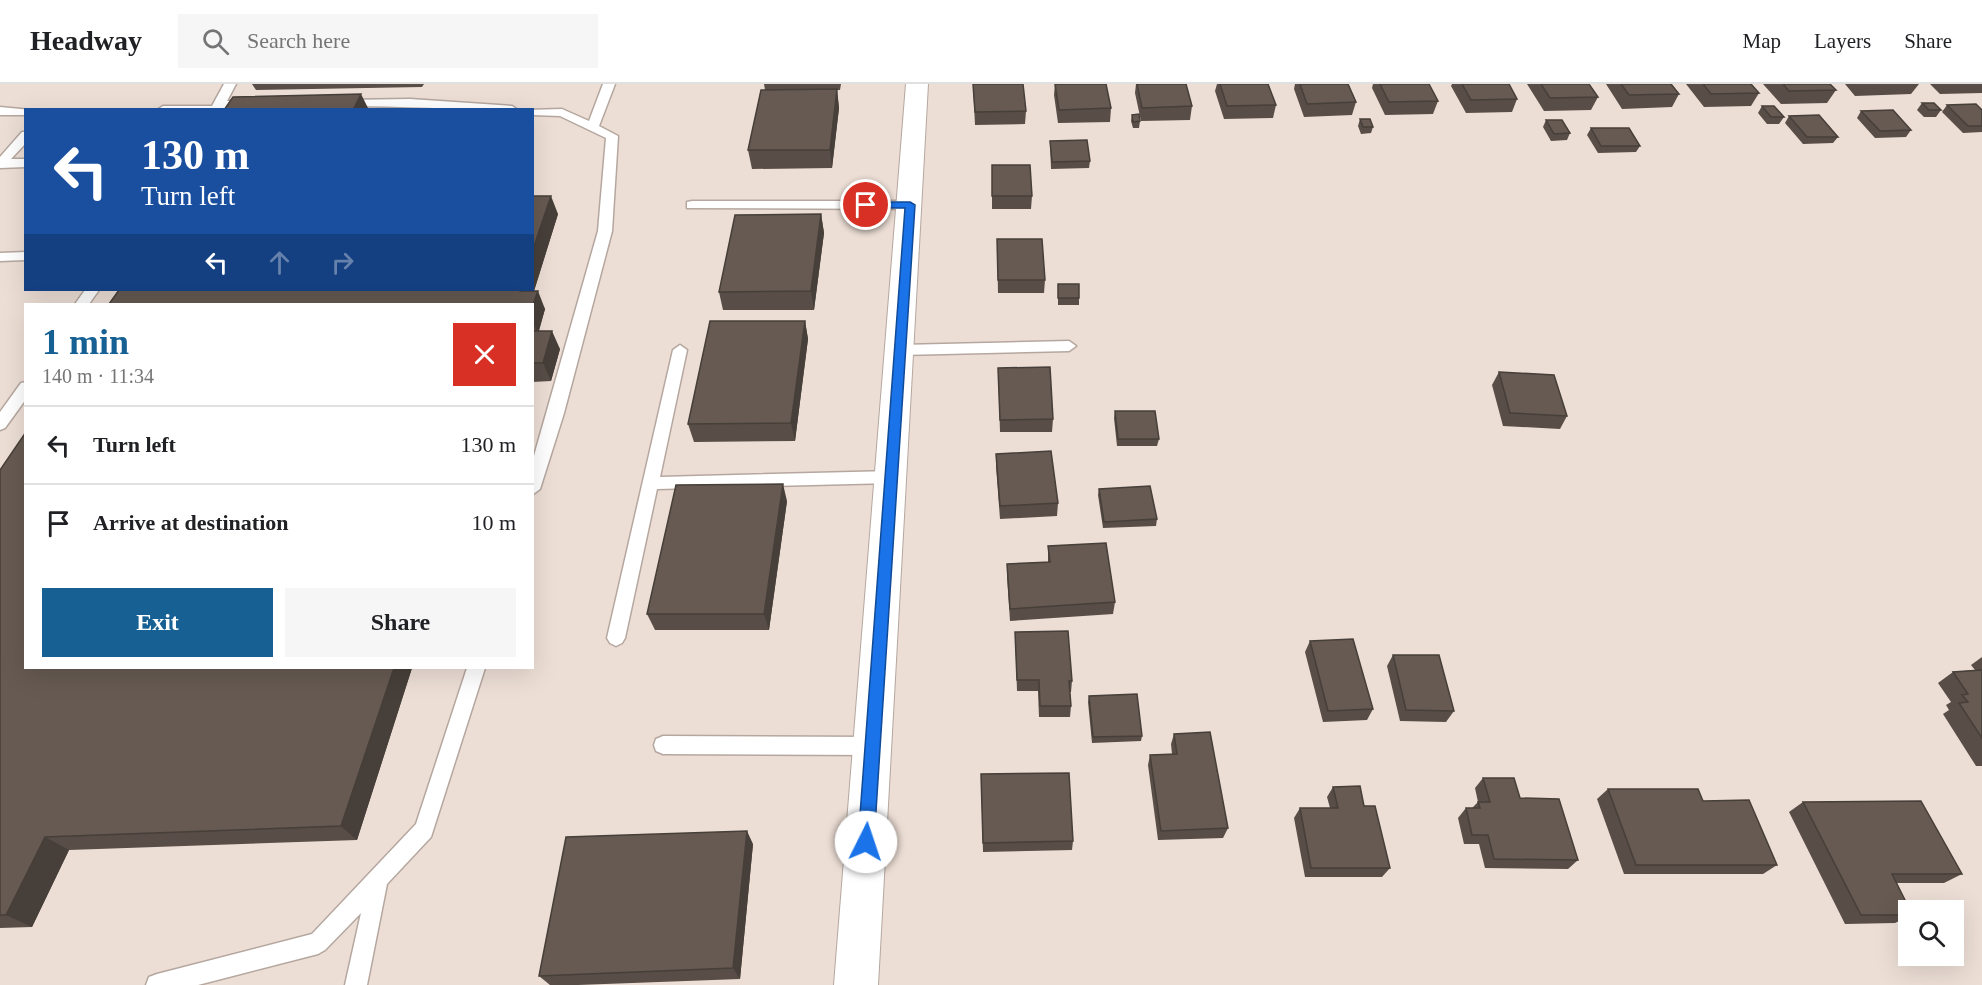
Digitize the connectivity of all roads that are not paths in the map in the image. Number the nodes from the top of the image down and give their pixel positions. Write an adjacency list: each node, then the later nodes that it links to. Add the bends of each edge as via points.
1 (230, 84): 6 (lane)
2 (609, 84): 11 (lane)
3 (917, 84): 16 (street)
4 (338, 103): 7 (lane, via 410,102)
5 (267, 104): 6 (lane)
6 (217, 108)
7 (486, 108)
8 (0, 111): 9 (lane)
9 (24, 111)
10 (534, 111): 11 (lane, via 562,113)
11 (593, 127): 25 (lane, via 612,136 605,231)
12 (24, 137): 14 (lane)
13 (24, 162): 14 (lane)
14 (0, 163)
15 (692, 205): 16 (lane)
16 (910, 205): 21 (street)
17 (0, 256): 18 (lane)
18 (24, 256)
19 (1069, 346): 21 (lane)
20 (680, 350): 26 (lane)
21 (900, 350): 24 (street)
22 (24, 390): 23 (lane)
23 (0, 424)
24 (892, 477): 26 (lane); 30 (street)
25 (534, 483)
26 (651, 483): 27 (lane)
27 (616, 638)
28 (476, 669): 31 (lane, via 424,830)
29 (663, 745): 30 (lane)
30 (873, 746): 34 (street)
31 (379, 878): 32 (lane, via 318,943); 33 (lane)
32 (157, 985)
33 (356, 985)
34 (856, 985)

